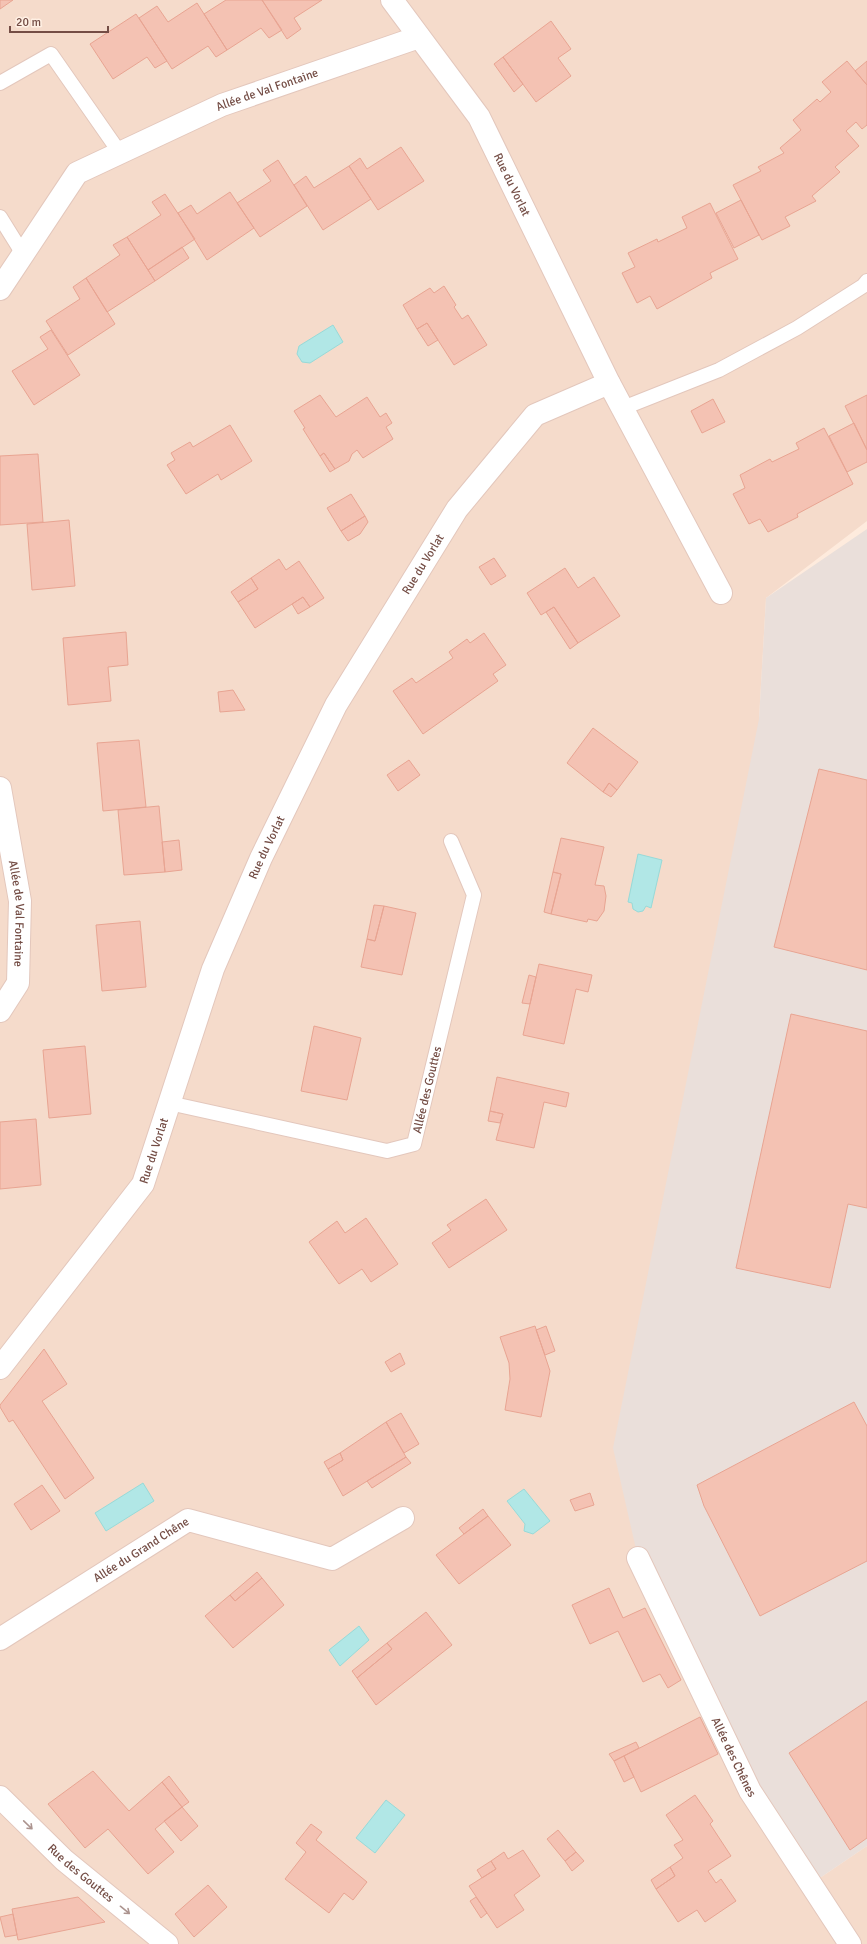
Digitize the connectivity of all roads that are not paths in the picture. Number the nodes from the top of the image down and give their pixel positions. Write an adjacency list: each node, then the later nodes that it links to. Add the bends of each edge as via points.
1 (392, 0): 2 (street, Rue du Vorlat)
2 (419, 37): 4 (street, Allée de Val Fontaine, via 222,105); 9 (street, Rue du Vorlat, via 479,117)
3 (0, 83): 4 (lane, via 51,54)
4 (120, 153): 6 (street, Allée de Val Fontaine, via 77,173)
5 (0, 216): 6 (lane)
6 (23, 254): 8 (street, Allée de Val Fontaine)
7 (867, 281): 10 (lane, via 797,328 720,370)
8 (0, 289)
9 (609, 383): 10 (street, Rue du Vorlat); 15 (street, Rue du Vorlat, via 535,414 457,509 336,705 261,858 213,969)
10 (623, 408): 11 (street, Rue du Vorlat)
11 (721, 593)
12 (0, 788): 14 (street, Allée de Val Fontaine, via 20,901 18,983)
13 (451, 841): 15 (lane, Allée des Gouttes, via 474,895 414,1144 387,1151)
14 (0, 1011)
15 (169, 1103): 16 (street, Rue du Vorlat, via 143,1184)
16 (0, 1368)
17 (403, 1518): 19 (street, Allée du Grand Chêne, via 332,1559 188,1520)
18 (638, 1558): 22 (street, Allée des Chênes, via 750,1792)
19 (0, 1640)
20 (0, 1797): 21 (street, Rue des Gouttes, one-way to 21, via 64,1860)
21 (167, 1944)
22 (850, 1944)

